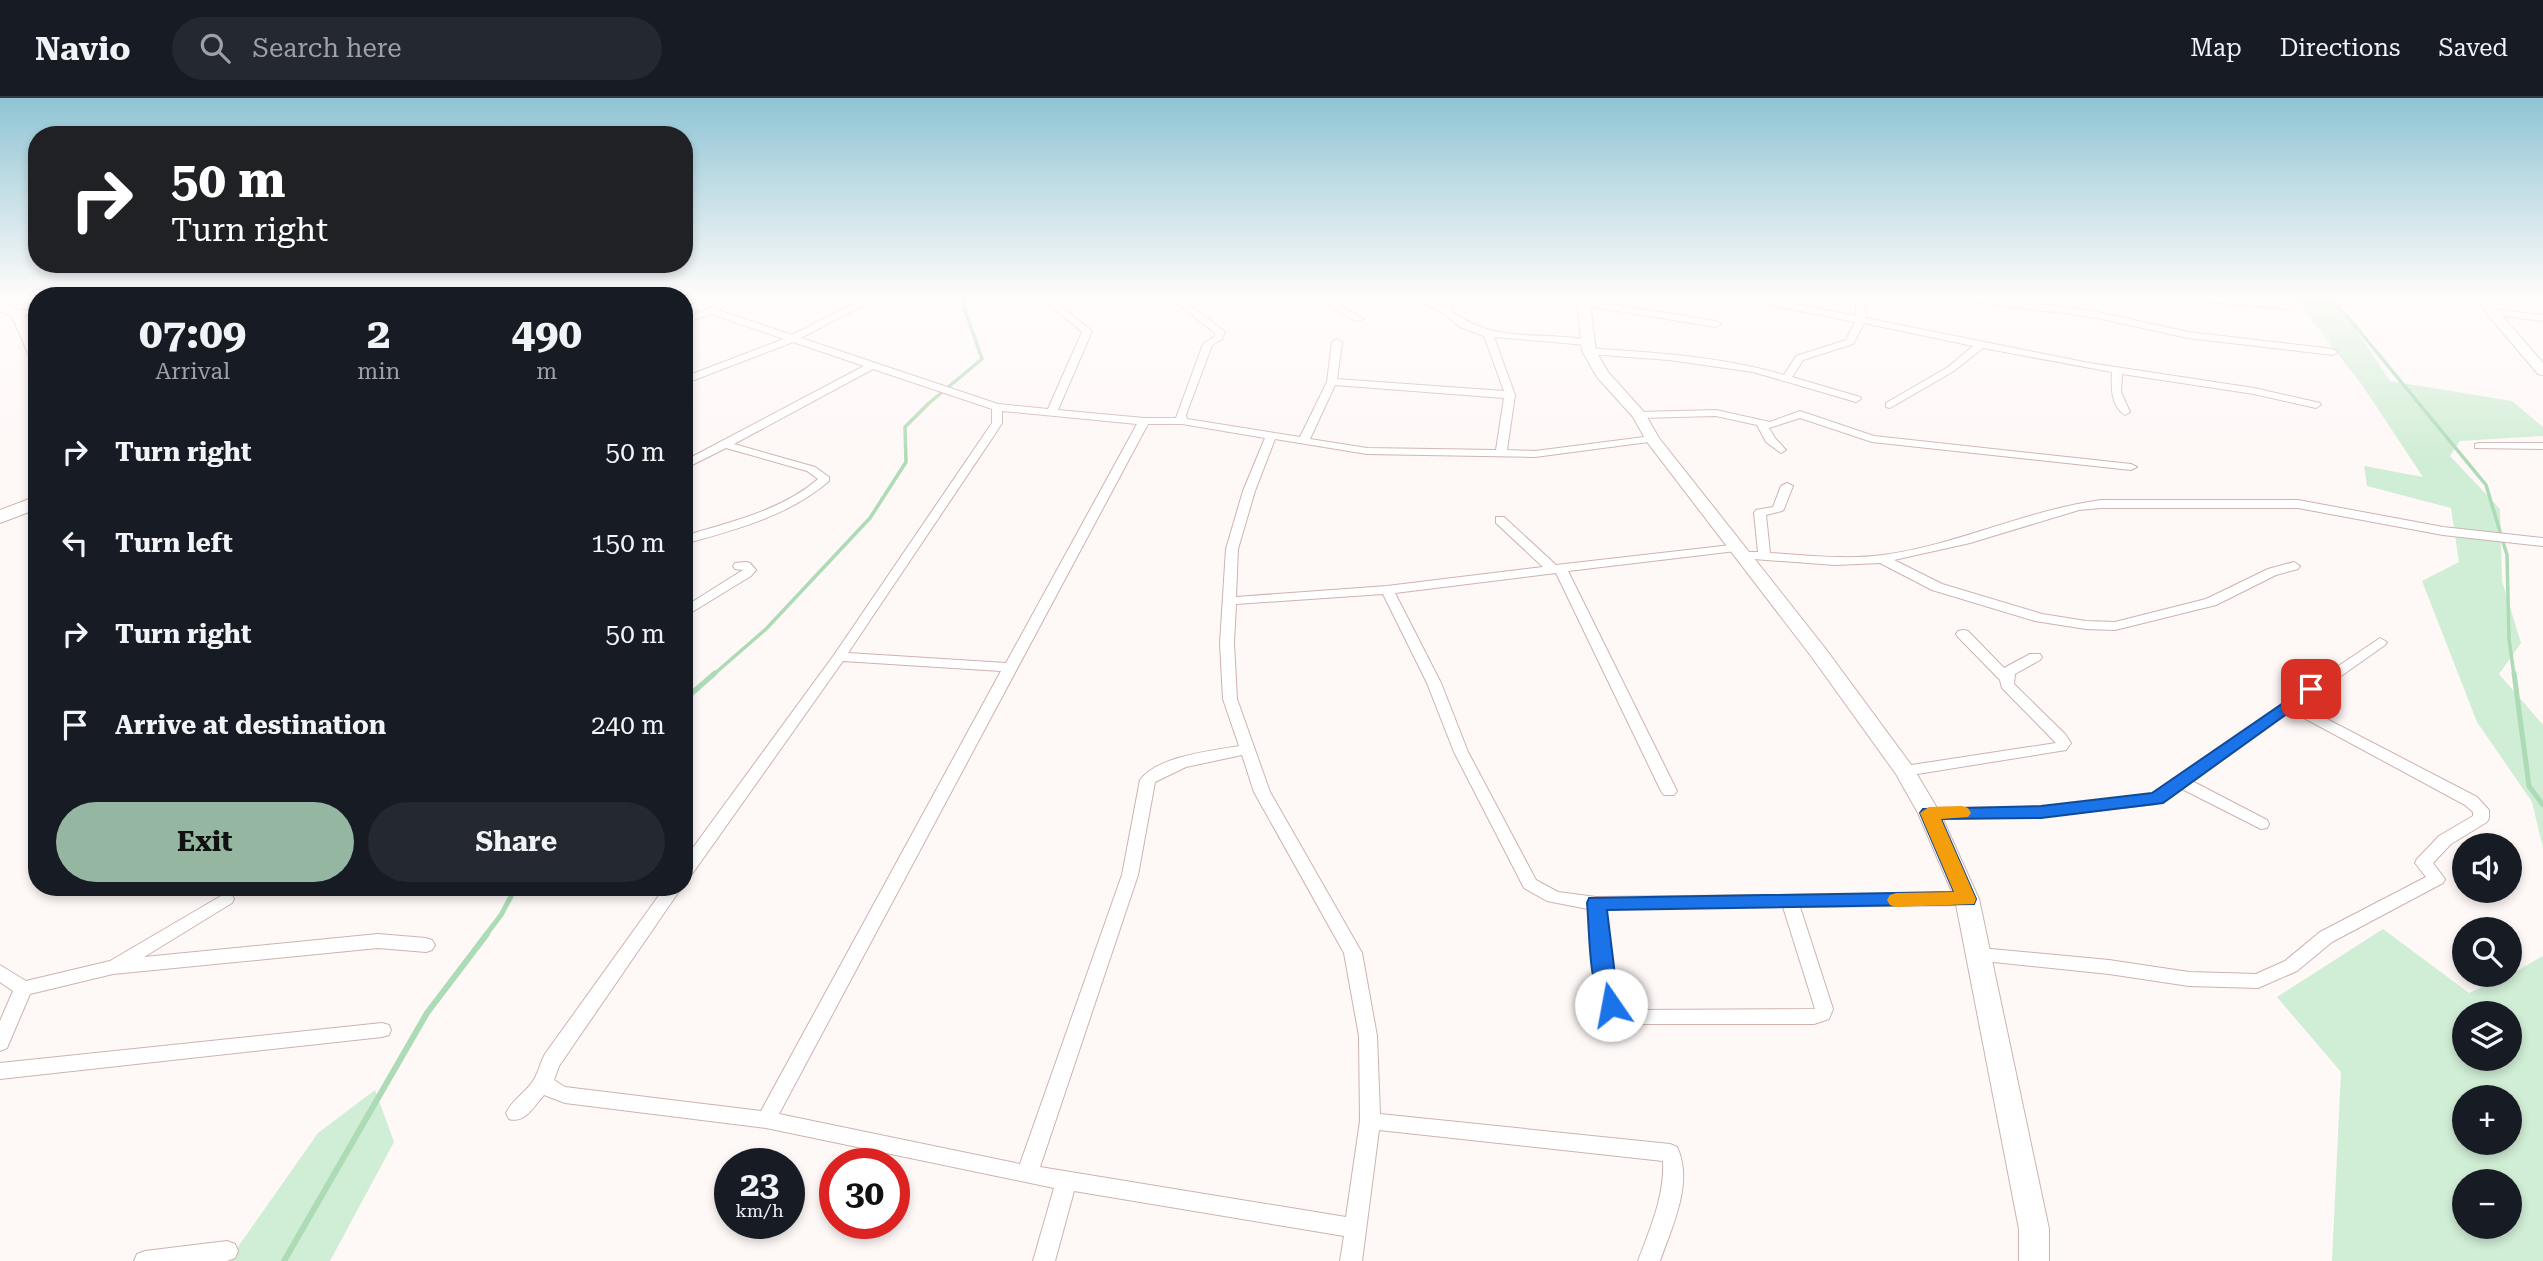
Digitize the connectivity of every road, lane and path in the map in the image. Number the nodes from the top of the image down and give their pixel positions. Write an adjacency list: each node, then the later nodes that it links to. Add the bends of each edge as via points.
1 (760, 351): 18 (street)
2 (835, 351): 15 (street)
3 (1078, 351): 26 (street)
4 (1205, 351): 30 (street)
5 (1337, 351): 20 (street)
6 (1494, 351): 21 (street)
7 (1590, 351): 28 (street, via 1602,374)
8 (1623, 351): 19 (street)
9 (1820, 351): 19 (street, via 1799,358)
10 (1972, 351): 23 (street)
11 (2013, 351): 16 (street)
12 (2327, 351): 13 (street)
13 (2333, 352)
14 (2536, 357): 17 (street)
15 (874, 364): 25 (street); 35 (street)
16 (2117, 371): 24 (street); 27 (street, via 2116,391)
17 (2543, 371)
18 (693, 377)
19 (1787, 377): 22 (street)
20 (1332, 382): 21 (street); 34 (street)
21 (1510, 395): 39 (street)
22 (1857, 399)
23 (1890, 405)
24 (2316, 405)
25 (997, 407): 26 (street); 60 (street, via 997,423)
26 (1052, 411): 29 (street)
27 (2125, 412)
28 (1639, 415): 31 (street, via 1716,412); 33 (street)
29 (1143, 421): 30 (street); 62 (street)
30 (1182, 421): 32 (street)
31 (1761, 422): 38 (street); 41 (street, via 1777,425 1800,414 1872,439)
32 (1270, 435): 34 (street); 56 (street, via 1232,549)
33 (1652, 439): 39 (street, via 1535,454); 50 (street)
34 (1304, 440): 39 (street, via 1367,451)
35 (727, 445): 40 (street); 48 (street, via 811,470 825,479 778,508)
36 (2479, 446): 37 (street)
37 (2543, 446)
38 (1781, 450)
39 (1501, 453)
40 (693, 462)
41 (2131, 467)
42 (1787, 486): 50 (street, via 1778,509 1760,513)
43 (28, 496): 45 (highway)
44 (28, 506): 46 (highway)
45 (0, 507)
46 (0, 517)
47 (1500, 520): 54 (street)
48 (693, 537)
49 (2543, 542): 51 (street, via 2442,531 2298,504 2089,505)
50 (1748, 552): 51 (street, via 1835,561); 54 (street); 66 (street)
51 (1882, 559): 53 (street, via 1937,587 2040,618 2115,626 2211,602)
52 (739, 566): 57 (street, via 750,570 747,575)
53 (2294, 566)
54 (1556, 568): 55 (street); 68 (street)
55 (1387, 590): 56 (street); 76 (street, via 1434,683 1461,752 1530,884 1561,900)
56 (1230, 601): 65 (street, via 1230,699)
57 (693, 607)
58 (1963, 634): 63 (street)
59 (2380, 642): 64 (street)
60 (839, 657): 62 (street); 71 (street)
61 (2035, 657): 63 (street, via 2008,672)
62 (1012, 668): 87 (street)
63 (2006, 678): 66 (street, via 2007,685 2060,737 2061,747)
64 (2288, 704): 67 (street); 78 (street, via 2477,805 2481,818 2445,840 2423,863 2437,880 2326,937 2291,965 2258,981 2189,979)
65 (1247, 748): 88 (street, via 1262,792 1353,953 1368,1036); 89 (street, via 1155,772 1148,780 1130,875)
66 (1905, 771): 69 (street)
67 (2181, 782): 69 (street, via 2157,799 2041,812); 70 (street)
68 (1669, 791)
69 (1929, 813): 74 (street)
70 (2261, 824)
71 (693, 860)
72 (668, 896): 85 (street, via 552,1060)
73 (226, 899): 79 (street)
74 (1967, 899): 75 (street); 78 (street)
75 (1790, 901): 76 (street); 76 (street, via 1824,1009 1814,1017 1618,1014 1605,983)
76 (1596, 903)
77 (426, 945): 79 (street, via 366,942)
78 (1980, 955): 97 (street, via 2034,1229)
79 (113, 967): 81 (street)
80 (0, 972): 81 (street)
81 (23, 989): 83 (street)
82 (382, 1030): 84 (street)
83 (0, 1043)
84 (0, 1071)
85 (544, 1082): 86 (street); 87 (street, via 565,1095)
86 (516, 1113)
87 (766, 1120): 89 (street)
88 (1370, 1121): 91 (street); 96 (street, via 1670,1153 1674,1161 1665,1214)
89 (1027, 1174): 90 (street)
90 (1067, 1180): 91 (street); 94 (street)
91 (1355, 1228): 95 (street)
92 (227, 1251): 93 (street)
93 (145, 1261)
94 (1044, 1261)
95 (1351, 1261)
96 (1648, 1261)
97 (2034, 1261)

